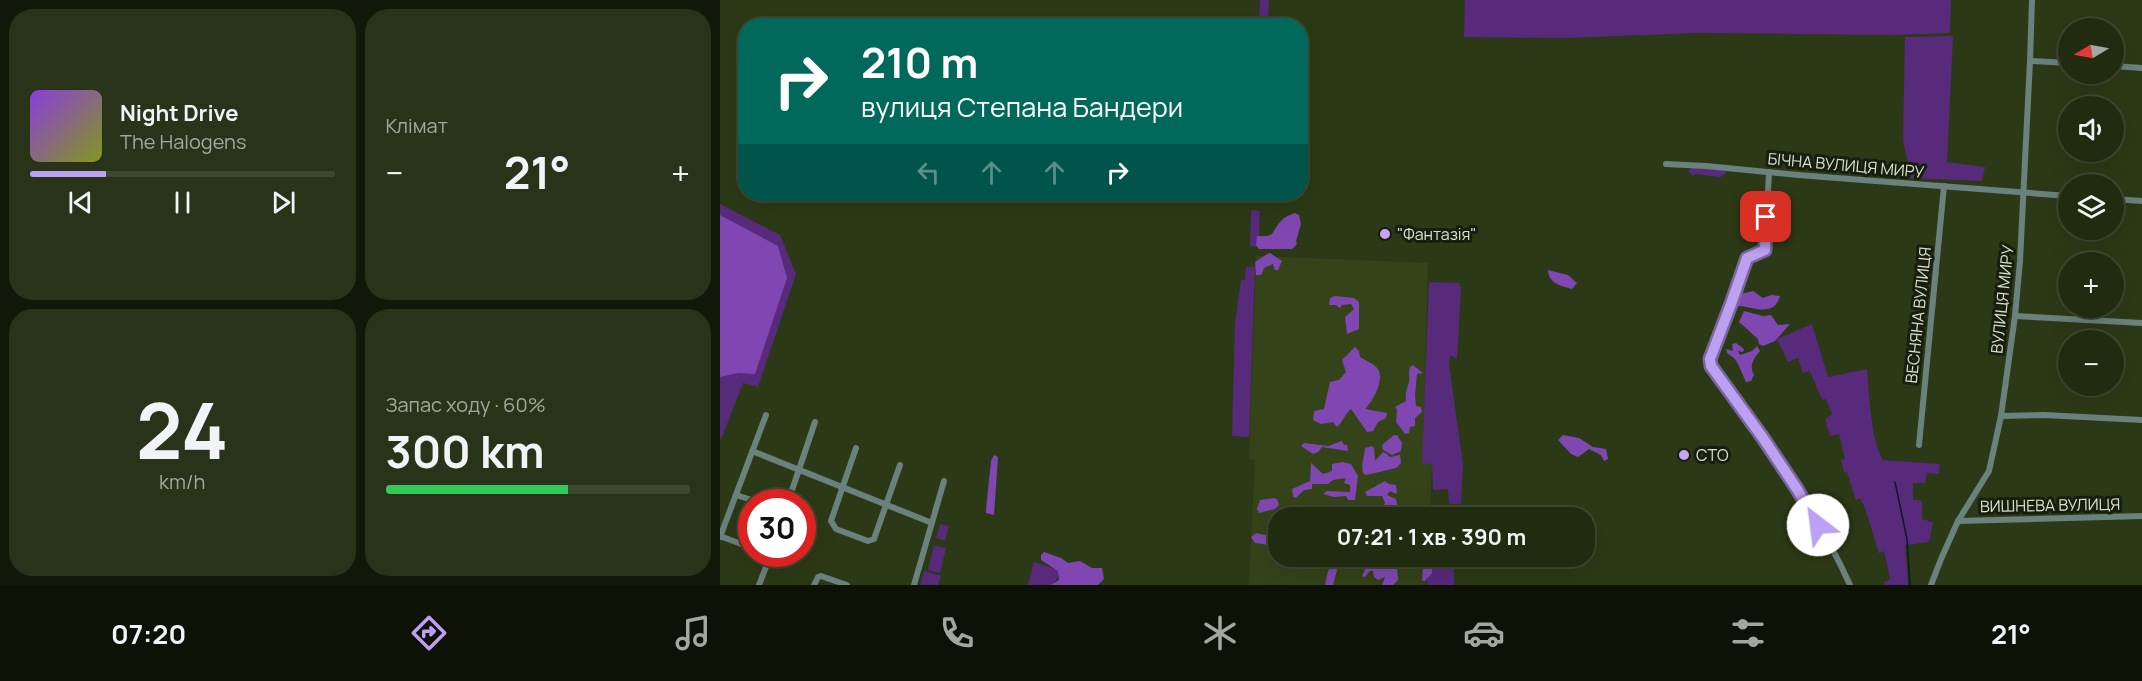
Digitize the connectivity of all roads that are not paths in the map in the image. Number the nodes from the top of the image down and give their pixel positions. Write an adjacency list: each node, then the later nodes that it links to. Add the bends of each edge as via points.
1 (2031, 0): 2 (street, ВУЛИЦЯ МИРУ)
2 (2030, 61): 3 (street); 9 (street, ВУЛИЦЯ МИРУ)
3 (2058, 62)
4 (2124, 67): 5 (street)
5 (2142, 68)
6 (1666, 164): 7 (street, БІЧНА ВУЛИЦЯ МИРУ)
7 (1768, 172): 8 (street, БІЧНА ВУЛИЦЯ МИРУ); 39 (street, via 1765,250 1747,258 1710,359 1711,366 1797,489)
8 (1944, 186): 9 (street, БІЧНА ВУЛИЦЯ МИРУ); 19 (street, ВЕСНЯНА ВУЛИЦЯ)
9 (2023, 193): 10 (street, БІЧНА ВУЛИЦЯ МИРУ); 13 (street, ВУЛИЦЯ МИРУ)
10 (2058, 195)
11 (2124, 200): 12 (street)
12 (2142, 201)
13 (2015, 316): 14 (street); 16 (street, ВУЛИЦЯ МИРУ)
14 (2142, 322)
15 (766, 415): 21 (street)
16 (2001, 416): 17 (street); 30 (street, ВУЛИЦЯ МИРУ, via 1989,471)
17 (2142, 420)
18 (815, 422): 23 (street)
19 (1919, 446)
20 (856, 448): 25 (street)
21 (752, 451): 23 (street); 27 (street)
22 (900, 465): 28 (street)
23 (800, 470): 25 (street); 26 (street)
24 (944, 482): 31 (street)
25 (842, 487): 28 (street); 28 (street, via 831,518 836,529 868,542 873,541)
26 (793, 489)
27 (736, 495): 32 (street)
28 (887, 505): 31 (street)
29 (2142, 516): 30 (street, ВИШНЕВА ВУЛИЦЯ)
30 (1958, 521): 40 (street, ВУЛИЦЯ МИРУ)
31 (932, 523): 38 (street)
32 (720, 537): 33 (street)
33 (738, 543)
34 (766, 567): 35 (street)
35 (759, 585)
36 (814, 585): 37 (street, via 821,576)
37 (847, 585)
38 (914, 585)
39 (1850, 585)
40 (1931, 585)

